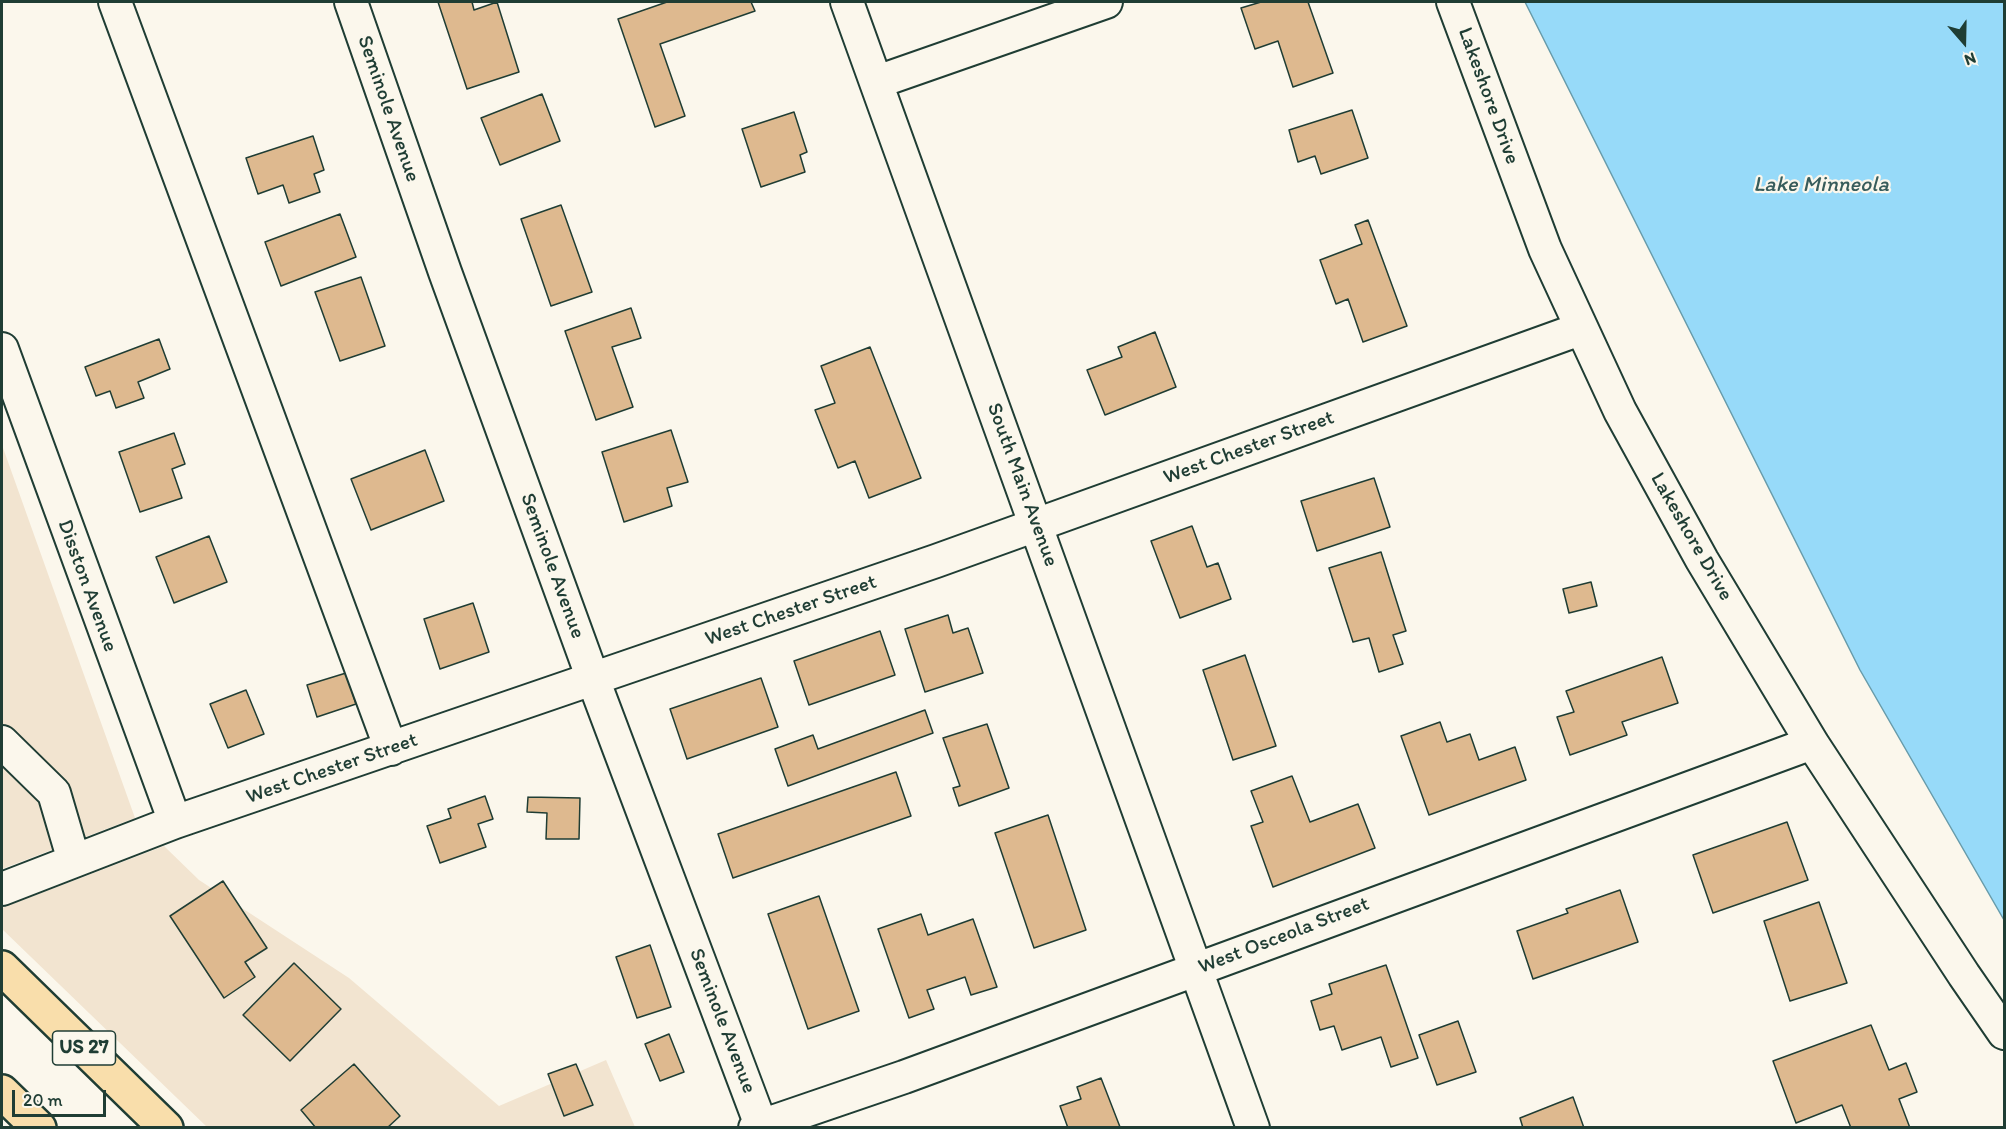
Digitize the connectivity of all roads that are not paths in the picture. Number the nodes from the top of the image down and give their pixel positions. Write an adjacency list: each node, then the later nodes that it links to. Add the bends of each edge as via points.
1 (115, 2): 13 (street)
2 (351, 2): 10 (street, Seminole Avenue)
3 (848, 2): 6 (street, South Main Avenue)
4 (1106, 2): 6 (street)
5 (1453, 2): 7 (street, Lakeshore Drive, via 1545,249)
6 (877, 82): 9 (street, South Main Avenue)
7 (1580, 329): 9 (street, West Chester Street); 12 (street, Lakeshore Drive, via 1620,411 1697,550)
8 (2, 349): 14 (street, Disston Avenue)
9 (1036, 524): 10 (street, West Chester Street); 18 (street, South Main Avenue)
10 (593, 679): 13 (street, West Chester Street); 21 (street, Seminole Avenue)
11 (2, 742): 15 (street, via 54,793)
12 (1812, 743): 18 (street, West Osceola Street); 19 (street, Lakeshore Drive)
13 (391, 749): 14 (street, West Chester Street)
14 (175, 822): 15 (street, West Chester Street)
15 (74, 861): 16 (street, West Chester Street)
16 (2, 889)
17 (2, 968): 23 (highway, US 27)
18 (1196, 969): 21 (street, West Osceola Street); 24 (street, South Main Avenue)
19 (2004, 1032)
20 (2, 1092): 22 (highway)
21 (760, 1127)
22 (39, 1128)
23 (166, 1128)
24 (1253, 1128)

